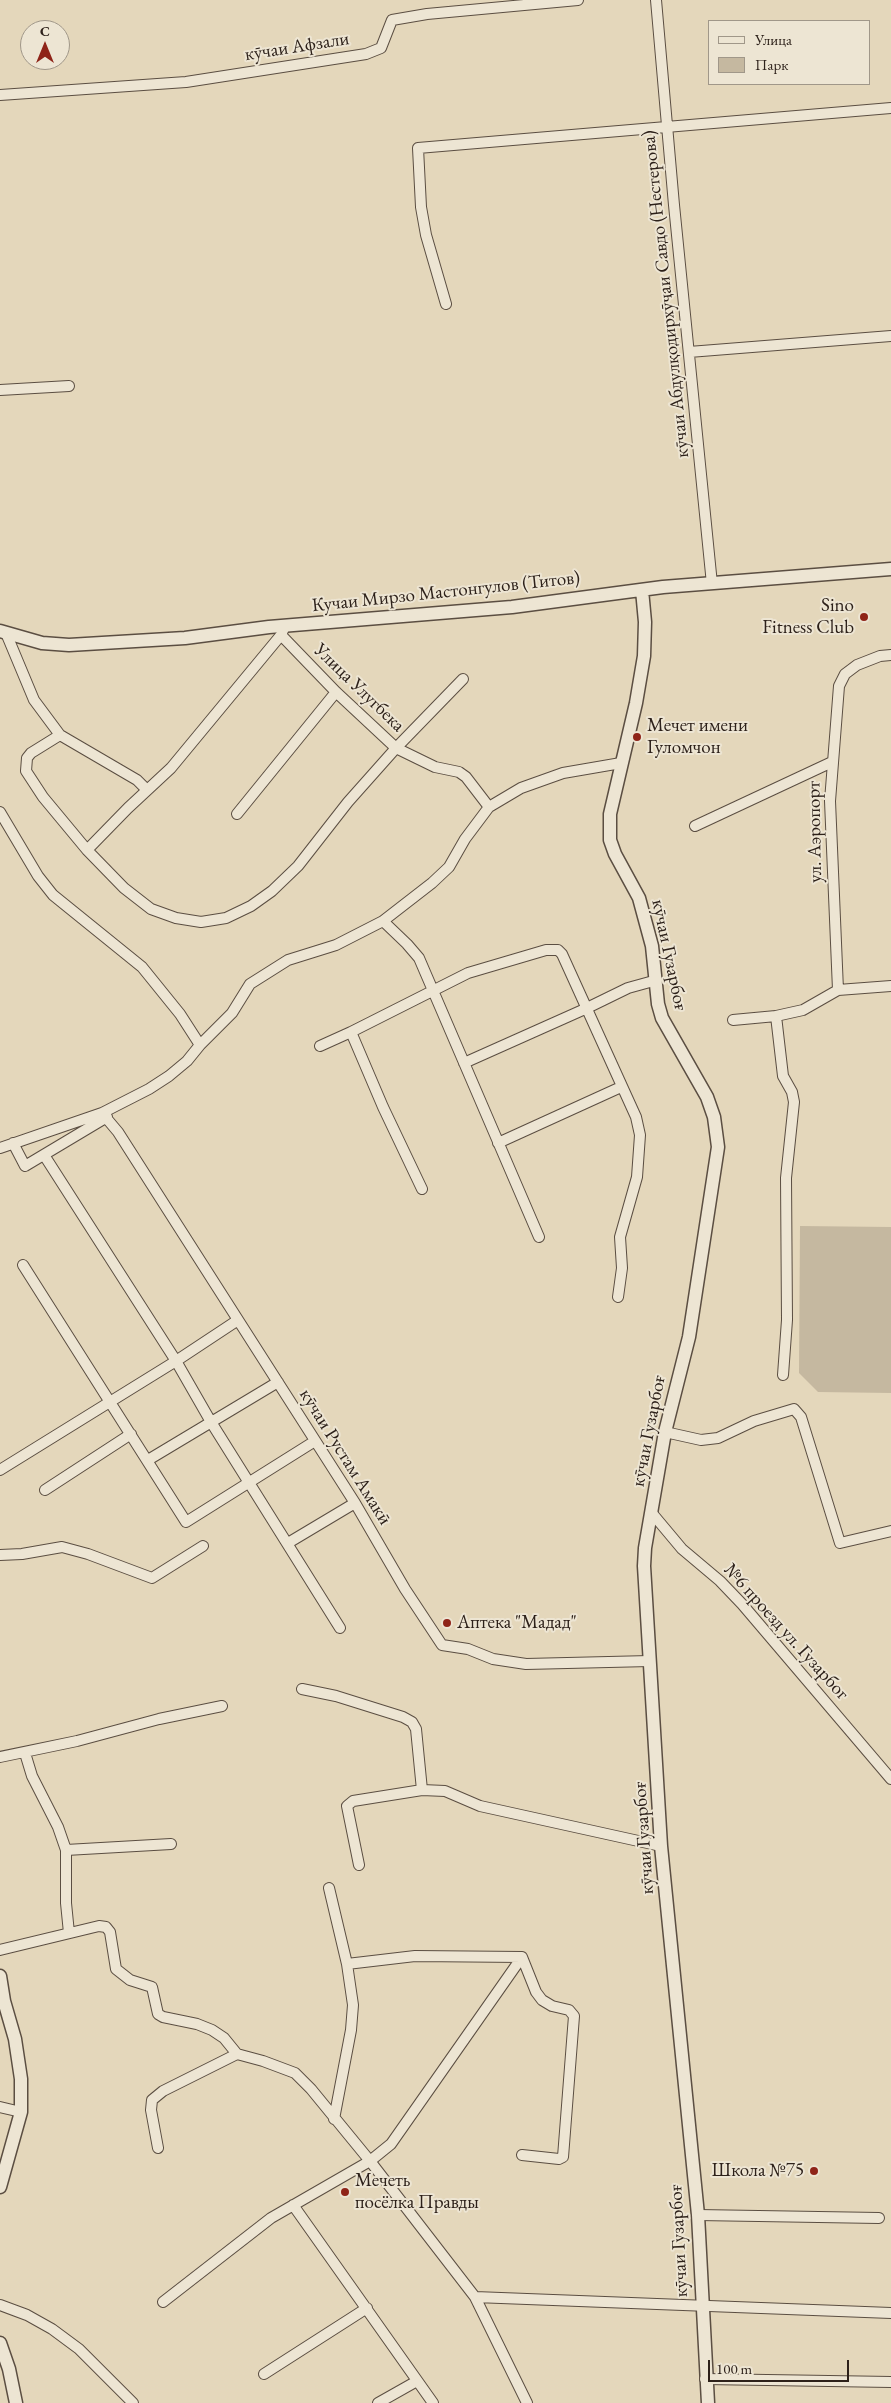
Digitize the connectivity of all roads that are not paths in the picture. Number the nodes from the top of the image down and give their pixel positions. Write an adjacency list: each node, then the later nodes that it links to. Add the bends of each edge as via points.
1 (578, 0): 3 (street, кӯчаи Афзали, via 392,20 381,48 366,54 186,82)
2 (656, 0): 5 (street, кӯчаи Абдулқодирхӯҷаи Савдо (Нестерова))
3 (0, 95)
4 (891, 108): 5 (street)
5 (667, 127): 6 (street, via 418,148 426,235); 8 (street, кӯчаи Абдулқодирхӯҷаи Савдо (Нестерова))
6 (446, 304)
7 (891, 336): 8 (street)
8 (689, 352): 12 (street, кӯчаи Абдулқодирхӯҷаи Савдо (Нестерова))
9 (69, 386): 10 (street)
10 (0, 390)
11 (891, 569): 12 (street, Кучаи Мирзо Мастонгулов (Титов))
12 (712, 584): 13 (street, Кучаи Мирзо Мастонгулов (Титов))
13 (642, 590): 14 (street, Кучаи Мирзо Мастонгулов (Титов)); 22 (street, кӯчаи Гузарбоғ, via 644,656)
14 (283, 630): 15 (street, Кучаи Мирзо Мастонгулов (Титов), via 69,645 42,643); 18 (street, Улица Улугбека); 23 (street, via 171,768)
15 (3, 632): 19 (street, via 34,700)
16 (891, 654): 21 (street, ул. Аэропорт, via 872,659 845,674 839,686)
17 (463, 679): 20 (street)
18 (336, 692): 20 (street, Улица Улугбека); 26 (street)
19 (60, 735): 23 (street, via 137,780); 28 (street, via 31,753 25,764 26,771)
20 (396, 748): 24 (street, Улица Улугбека, via 435,767 459,772); 28 (street, via 298,866 272,891 226,918 201,922 150,909)
21 (832, 762): 27 (street); 33 (street, ул. Аэропорт, via 830,801)
22 (621, 764): 24 (street, via 563,773 521,788); 30 (street, кӯчаи Гузарбоғ, via 610,814 610,840 639,898)
23 (147, 790): 28 (street)
24 (489, 807): 29 (street, via 448,867)
25 (0, 812): 38 (street, via 53,896 142,967)
26 (237, 814)
27 (695, 826)
28 (87, 850)
29 (383, 921): 32 (street, via 418,958); 38 (street, via 336,945 288,960 250,984 232,1012)
30 (657, 980): 34 (street, via 628,988); 57 (street, кӯчаи Гузарбоғ, via 662,1018 706,1098 714,1117 718,1148 689,1337)
31 (891, 986): 33 (street)
32 (432, 990): 34 (street, via 468,973 553,949 562,954); 37 (street); 40 (street)
33 (838, 990): 35 (street, via 808,1008)
34 (585, 1009): 40 (street); 41 (street)
35 (776, 1016): 36 (street); 53 (street, via 783,1076 794,1102 786,1178 787,1320)
36 (733, 1020)
37 (351, 1032): 39 (street); 47 (street)
38 (200, 1045): 42 (street, via 170,1076)
39 (320, 1046)
40 (464, 1063): 44 (street)
41 (621, 1087): 44 (street); 50 (street, via 636,1118 640,1153 637,1177 620,1236 622,1268)
42 (105, 1115): 43 (street); 46 (street); 51 (street, кӯчаи Рустам Амакӣ)
43 (13, 1143): 45 (street); 46 (street, via 25,1166)
44 (498, 1143): 48 (street)
45 (0, 1148)
46 (44, 1155): 52 (street)
47 (422, 1188)
48 (539, 1237)
49 (22, 1265): 55 (street)
50 (618, 1297)
51 (238, 1320): 52 (street); 54 (street, кӯчаи Рустам Амакӣ)
52 (176, 1362): 55 (street); 56 (street)
53 (783, 1375)
54 (278, 1382): 56 (street); 59 (street, кӯчаи Рустам Амакӣ)
55 (110, 1402): 58 (street); 61 (street)
56 (211, 1422): 60 (street); 62 (street)
57 (665, 1432): 65 (street, кӯчаи Гузарбоғ); 66 (street, via 701,1440 718,1438 754,1421 794,1409 801,1417 836,1539 840,1543)
58 (131, 1434): 60 (street); 63 (street)
59 (315, 1441): 62 (street); 64 (street, кӯчаи Рустам Амакӣ)
60 (148, 1460): 62 (street, via 186,1522)
61 (0, 1470)
62 (250, 1482): 67 (street)
63 (45, 1490)
64 (355, 1503): 67 (street); 71 (street, кӯчаи Рустам Амакӣ, via 442,1645 468,1649 492,1659 526,1664)
65 (651, 1512): 71 (street, кӯчаи Гузарбоғ, via 644,1566); 76 (street, №6 проезд ул. Гузарбог, via 682,1549 742,1604)
66 (891, 1531)
67 (288, 1543): 70 (street)
68 (203, 1546): 69 (street, via 152,1578 62,1547)
69 (0, 1555)
70 (340, 1628)
71 (650, 1661): 79 (street, кӯчаи Гузарбоғ)
72 (302, 1689): 77 (street, via 403,1716 412,1722 416,1729)
73 (222, 1706): 74 (street)
74 (24, 1753): 75 (street); 80 (street)
75 (0, 1757)
76 (891, 1778)
77 (422, 1790): 79 (street, via 445,1791 480,1806); 81 (street, via 353,1801 347,1806)
78 (171, 1844): 80 (street)
79 (661, 1846): 97 (street, кӯчаи Гузарбоғ)
80 (66, 1850): 83 (street)
81 (359, 1865)
82 (329, 1888): 86 (street)
83 (69, 1933): 84 (street); 88 (street, via 106,1927 110,1932 116,1969 130,1980 152,1987 158,2014 212,2030 224,2038)
84 (0, 1950)
85 (522, 1957): 86 (street, via 415,1956); 93 (street, via 542,2000 569,2010 574,2016 563,2157); 94 (street, via 391,2144)
86 (347, 1964): 91 (street, via 353,2005 351,2030)
87 (0, 1976): 90 (street, via 15,2039 21,2078)
88 (237, 2054): 91 (street, via 295,2073); 92 (street, via 152,2100)
89 (0, 2106): 90 (street)
90 (21, 2112): 95 (street)
91 (334, 2119): 94 (street)
92 (158, 2148)
93 (522, 2155)
94 (370, 2160): 96 (street); 99 (street)
95 (0, 2187)
96 (292, 2205): 100 (street); 103 (street)
97 (698, 2215): 98 (street); 102 (street, кӯчаи Гузарбоғ)
98 (879, 2218)
99 (475, 2297): 102 (street); 114 (street)
100 (163, 2302)
101 (0, 2305): 111 (street, via 52,2329 79,2348)
102 (701, 2306): 104 (street); 107 (street, кӯчаи Гузарбоғ)
103 (367, 2308): 106 (street); 108 (street)
104 (891, 2313)
105 (0, 2343): 110 (street)
106 (264, 2374)
107 (705, 2379): 109 (street); 115 (street, кӯчаи Гузарбоғ)
108 (417, 2381): 112 (street); 113 (street)
109 (891, 2382)
110 (16, 2403)
111 (133, 2403)
112 (378, 2403)
113 (433, 2403)
114 (527, 2403)
115 (708, 2403)

